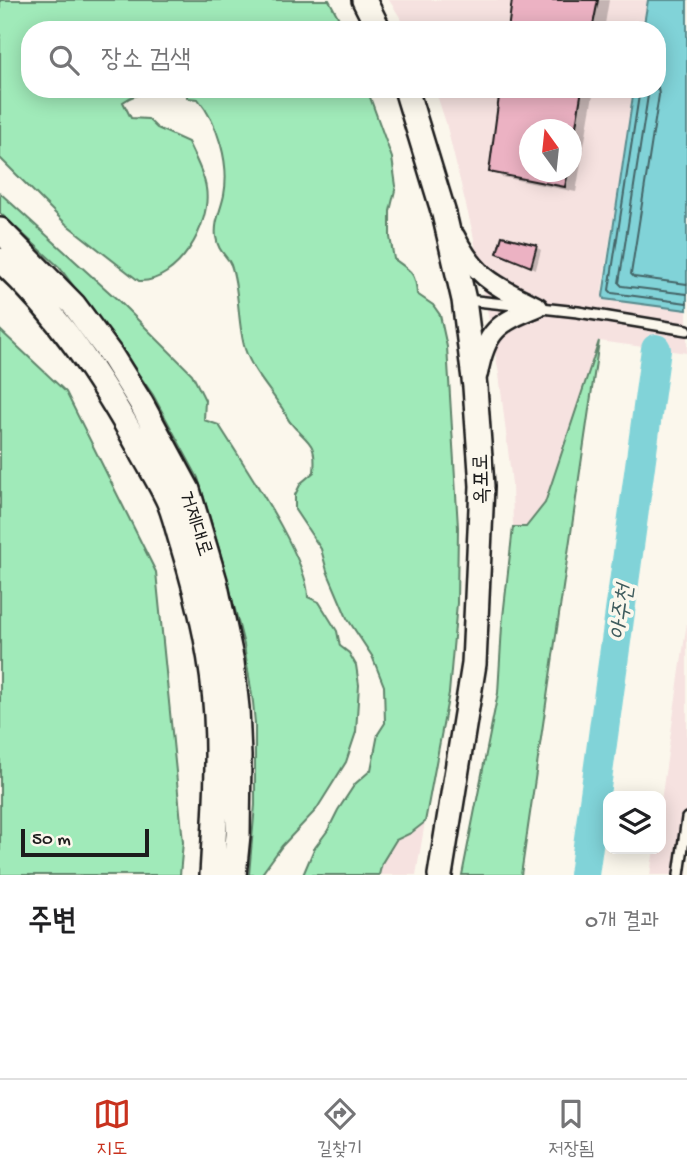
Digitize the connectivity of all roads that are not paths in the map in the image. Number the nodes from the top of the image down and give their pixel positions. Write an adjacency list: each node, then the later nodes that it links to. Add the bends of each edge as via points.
1 (363, 0): 2 (street)
2 (374, 21)
3 (409, 98): 4 (street, 옥포로)
4 (444, 214): 7 (street, 옥포로); 8 (street, via 465,256 484,278)
5 (0, 230): 13 (street, 거제대로, via 74,305 111,355 188,490 215,581 232,662 239,756)
6 (0, 260): 12 (street, 거제대로, via 58,322 91,368 168,500 195,586 212,680 217,762)
7 (464, 300): 8 (lane); 10 (street, 옥포로)
8 (538, 307): 9 (lane); 10 (street, via 510,318 490,334)
9 (687, 330)
10 (475, 387): 14 (street, 옥포로, via 482,486 474,664)
11 (687, 818): 15 (lane)
12 (212, 875)
13 (234, 875)
14 (440, 875)
15 (679, 875)

